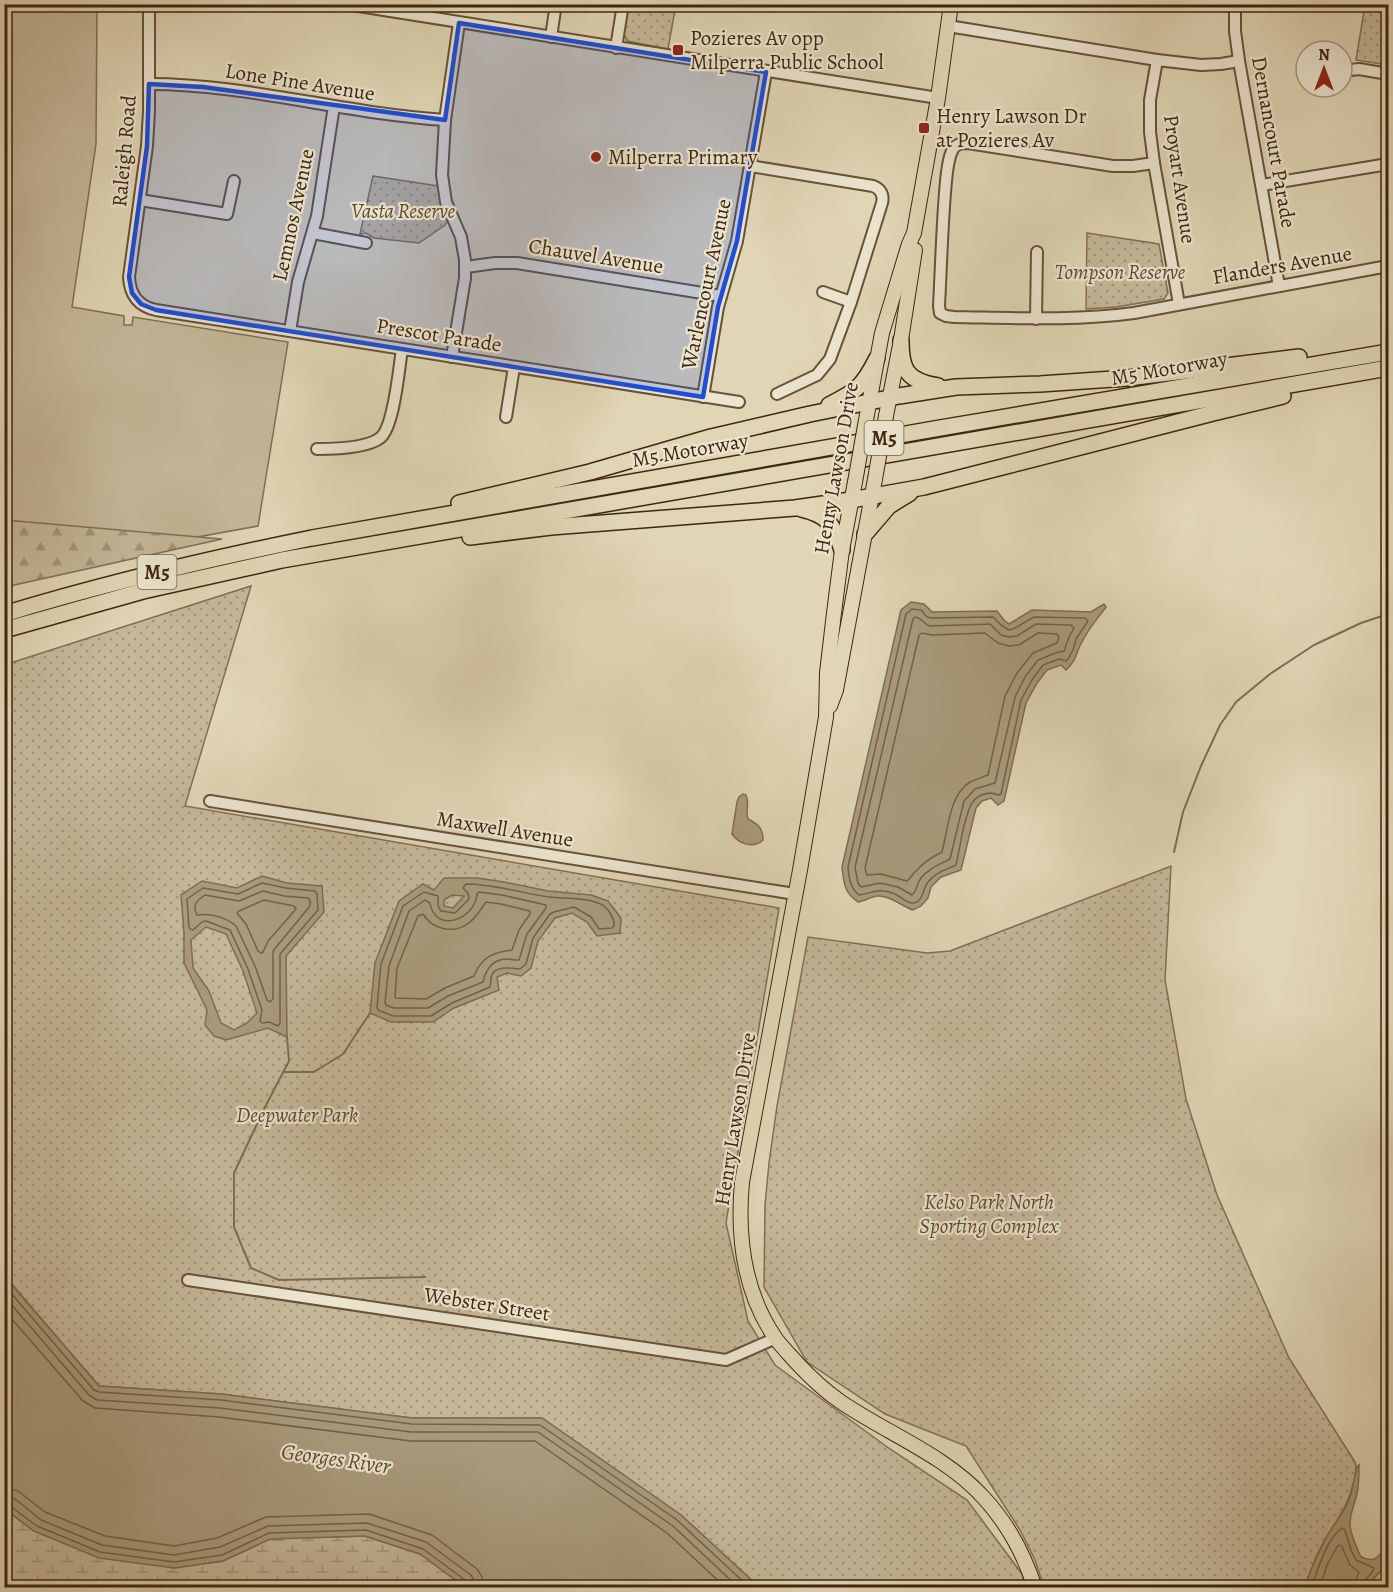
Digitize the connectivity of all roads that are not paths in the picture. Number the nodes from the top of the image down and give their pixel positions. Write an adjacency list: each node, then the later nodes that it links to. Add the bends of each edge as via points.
1 (149, 4): 17 (street, Raleigh Road)
2 (346, 4): 7 (street)
3 (556, 4): 10 (street)
4 (623, 4): 11 (street)
5 (951, 4): 9 (main road, Henry Lawson Drive)
6 (1235, 4): 13 (street, Dernancourt Parade)
7 (410, 10): 8 (street)
8 (459, 22): 10 (street); 20 (street)
9 (948, 26): 12 (street); 18 (main road, Henry Lawson Drive)
10 (550, 37): 11 (street)
11 (616, 48): 15 (street)
12 (1157, 60): 13 (street, via 1201,65); 21 (street, Proyart Avenue, via 1150,100)
13 (1239, 61): 25 (street, Dernancourt Parade)
14 (1354, 70): 16 (street)
15 (766, 72): 18 (street); 23 (street, Warlencourt Avenue)
16 (1389, 74)
17 (149, 84): 19 (street, Lone Pine Avenue, via 203,87); 26 (street, Raleigh Road)
18 (938, 98): 28 (main road, Henry Lawson Drive)
19 (334, 106): 20 (street, Lone Pine Avenue); 27 (street, Lemnos Avenue)
20 (445, 120): 32 (street, via 443,184 463,245)
21 (1154, 163): 38 (street, Proyart Avenue); 39 (street, Flanders Avenue, via 1119,167 968,143 955,146 946,181 940,313)
22 (1389, 164): 25 (street)
23 (750, 166): 35 (street, Warlencourt Avenue, via 735,250); 37 (street, via 880,190 882,203)
24 (234, 181): 26 (street, via 227,218)
25 (1262, 185): 33 (street, Dernancourt Parade)
26 (140, 200): 36 (street, Raleigh Road, via 129,277)
27 (313, 232): 29 (street); 40 (street, Lemnos Avenue, via 299,275)
28 (914, 233): 41 (main road, Henry Lawson Drive, via 916,245); 46 (main road, Henry Lawson Drive, via 891,299)
29 (366, 243)
30 (1037, 252): 39 (street)
31 (1389, 266): 33 (street, Flanders Avenue)
32 (465, 267): 35 (street, Chauvel Avenue, via 517,263); 45 (street)
33 (1279, 286): 38 (street, Flanders Avenue)
34 (823, 292): 37 (street)
35 (721, 296): 51 (street, Warlencourt Avenue)
36 (136, 299): 40 (street, Prescot Parade, via 156,310)
37 (851, 302): 50 (street, via 827,365 812,378)
38 (1179, 304): 39 (street, Flanders Avenue, via 1100,317)
39 (1036, 319)
40 (290, 331): 43 (street, Prescot Parade)
41 (901, 340): 49 (highway, via 901,356 909,375 920,382); 52 (main road, Henry Lawson Drive)
42 (1389, 347): 49 (highway, via 1128,378)
43 (402, 349): 45 (street, Prescot Parade); 57 (street, via 390,422 384,434 379,439 337,449)
44 (1389, 352): 63 (highway, M5 Motorway / M5)
45 (452, 357): 47 (street, Prescot Parade)
46 (877, 358): 54 (main road, Henry Lawson Drive); 55 (highway, via 857,389)
47 (514, 367): 51 (street, Prescot Parade); 56 (street)
48 (1389, 370): 58 (highway); 65 (highway, M5 Motorway / M5)
49 (956, 387): 52 (highway)
50 (777, 394)
51 (704, 397): 53 (street, Prescot Parade)
52 (889, 398): 54 (highway); 59 (main road, Henry Lawson Drive, bridge)
53 (739, 402)
54 (869, 402): 55 (highway); 60 (main road, Henry Lawson Drive, bridge)
55 (810, 414): 63 (highway, via 590,472)
56 (506, 417)
57 (317, 448)
58 (924, 487): 59 (highway); 62 (highway, via 889,506)
59 (872, 496): 60 (highway); 62 (main road, Henry Lawson Drive)
60 (851, 500): 61 (highway); 64 (main road, Henry Lawson Drive)
61 (795, 507): 64 (highway, via 828,520); 65 (highway, via 536,529)
62 (865, 534): 68 (main road, Henry Lawson Drive, via 836,690)
63 (312, 538): 66 (highway, M5 Motorway / M5, via 116,582)
64 (842, 550): 68 (main road, Henry Lawson Drive, via 827,674)
65 (282, 560): 67 (highway, M5 Motorway / M5, via 143,591)
66 (4, 614)
67 (4, 630)
68 (826, 717): 70 (main road, Henry Lawson Drive)
69 (210, 801): 70 (street, Maxwell Avenue)
70 (795, 894): 72 (main road, Henry Lawson Drive, via 739,1209 742,1249 753,1291)
71 (188, 1280): 72 (street, Webster Street, via 726,1360)
72 (776, 1338): 73 (main road, Henry Lawson Drive, via 823,1389 940,1462 983,1497 1017,1543)
73 (1035, 1587)

